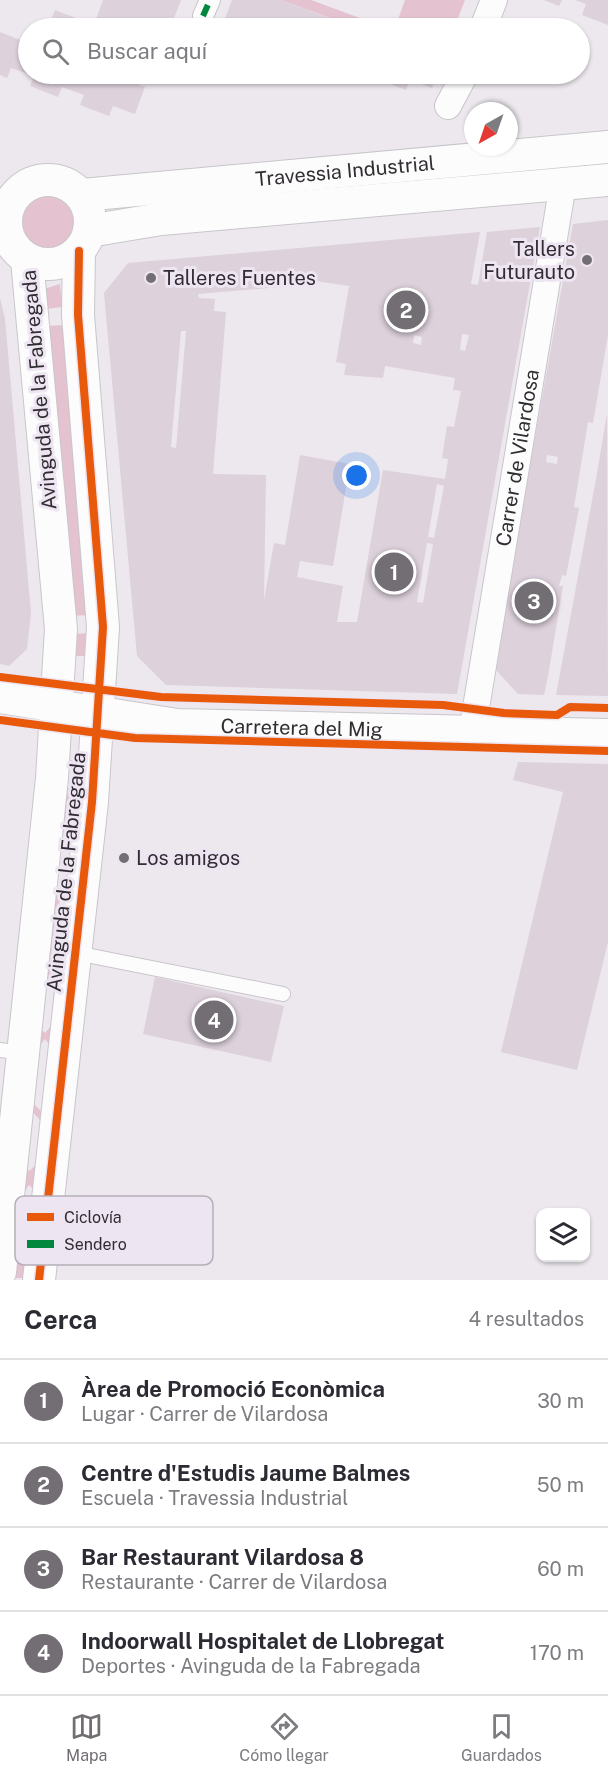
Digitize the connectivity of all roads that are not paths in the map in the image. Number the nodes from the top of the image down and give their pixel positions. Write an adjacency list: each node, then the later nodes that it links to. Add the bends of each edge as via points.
1 (494, 0): 2 (street)
2 (487, 18)
3 (461, 84): 4 (street)
4 (448, 106)
5 (608, 147): 8 (street, Travessia Industrial)
6 (608, 180): 7 (street, Travessia Industrial)
7 (563, 184): 10 (street, Travessia Industrial, via 161,219); 15 (street, Carrer de Vilardosa)
8 (82, 195): 9 (street, via 70,186 44,180 29,184); 10 (street, via 90,214)
9 (4, 204): 11 (street)
10 (84, 241): 11 (street, via 62,262 45,265); 14 (street, Avinguda de la Fabregada, via 78,315 103,627)
11 (12, 247): 13 (street, Avinguda de la Fabregada, via 61,629)
12 (0, 697): 13 (street, Carretera del Mig)
13 (56, 704): 14 (street, Carretera del Mig); 19 (street, Avinguda de la Fabregada, via 52,778)
14 (97, 714): 15 (street, Carretera del Mig, via 177,725); 17 (street, Avinguda de la Fabregada)
15 (472, 732): 16 (street, Carretera del Mig)
16 (608, 735)
17 (76, 953): 18 (lane, Avinguda de la Fabregada); 20 (street, Avinguda de la Fabregada)
18 (283, 994)
19 (12, 1052): 22 (street, Avinguda de la Fabregada)
20 (49, 1196)
21 (41, 1265): 23 (street, Avinguda de la Fabregada)
22 (0, 1272)
23 (39, 1280)

